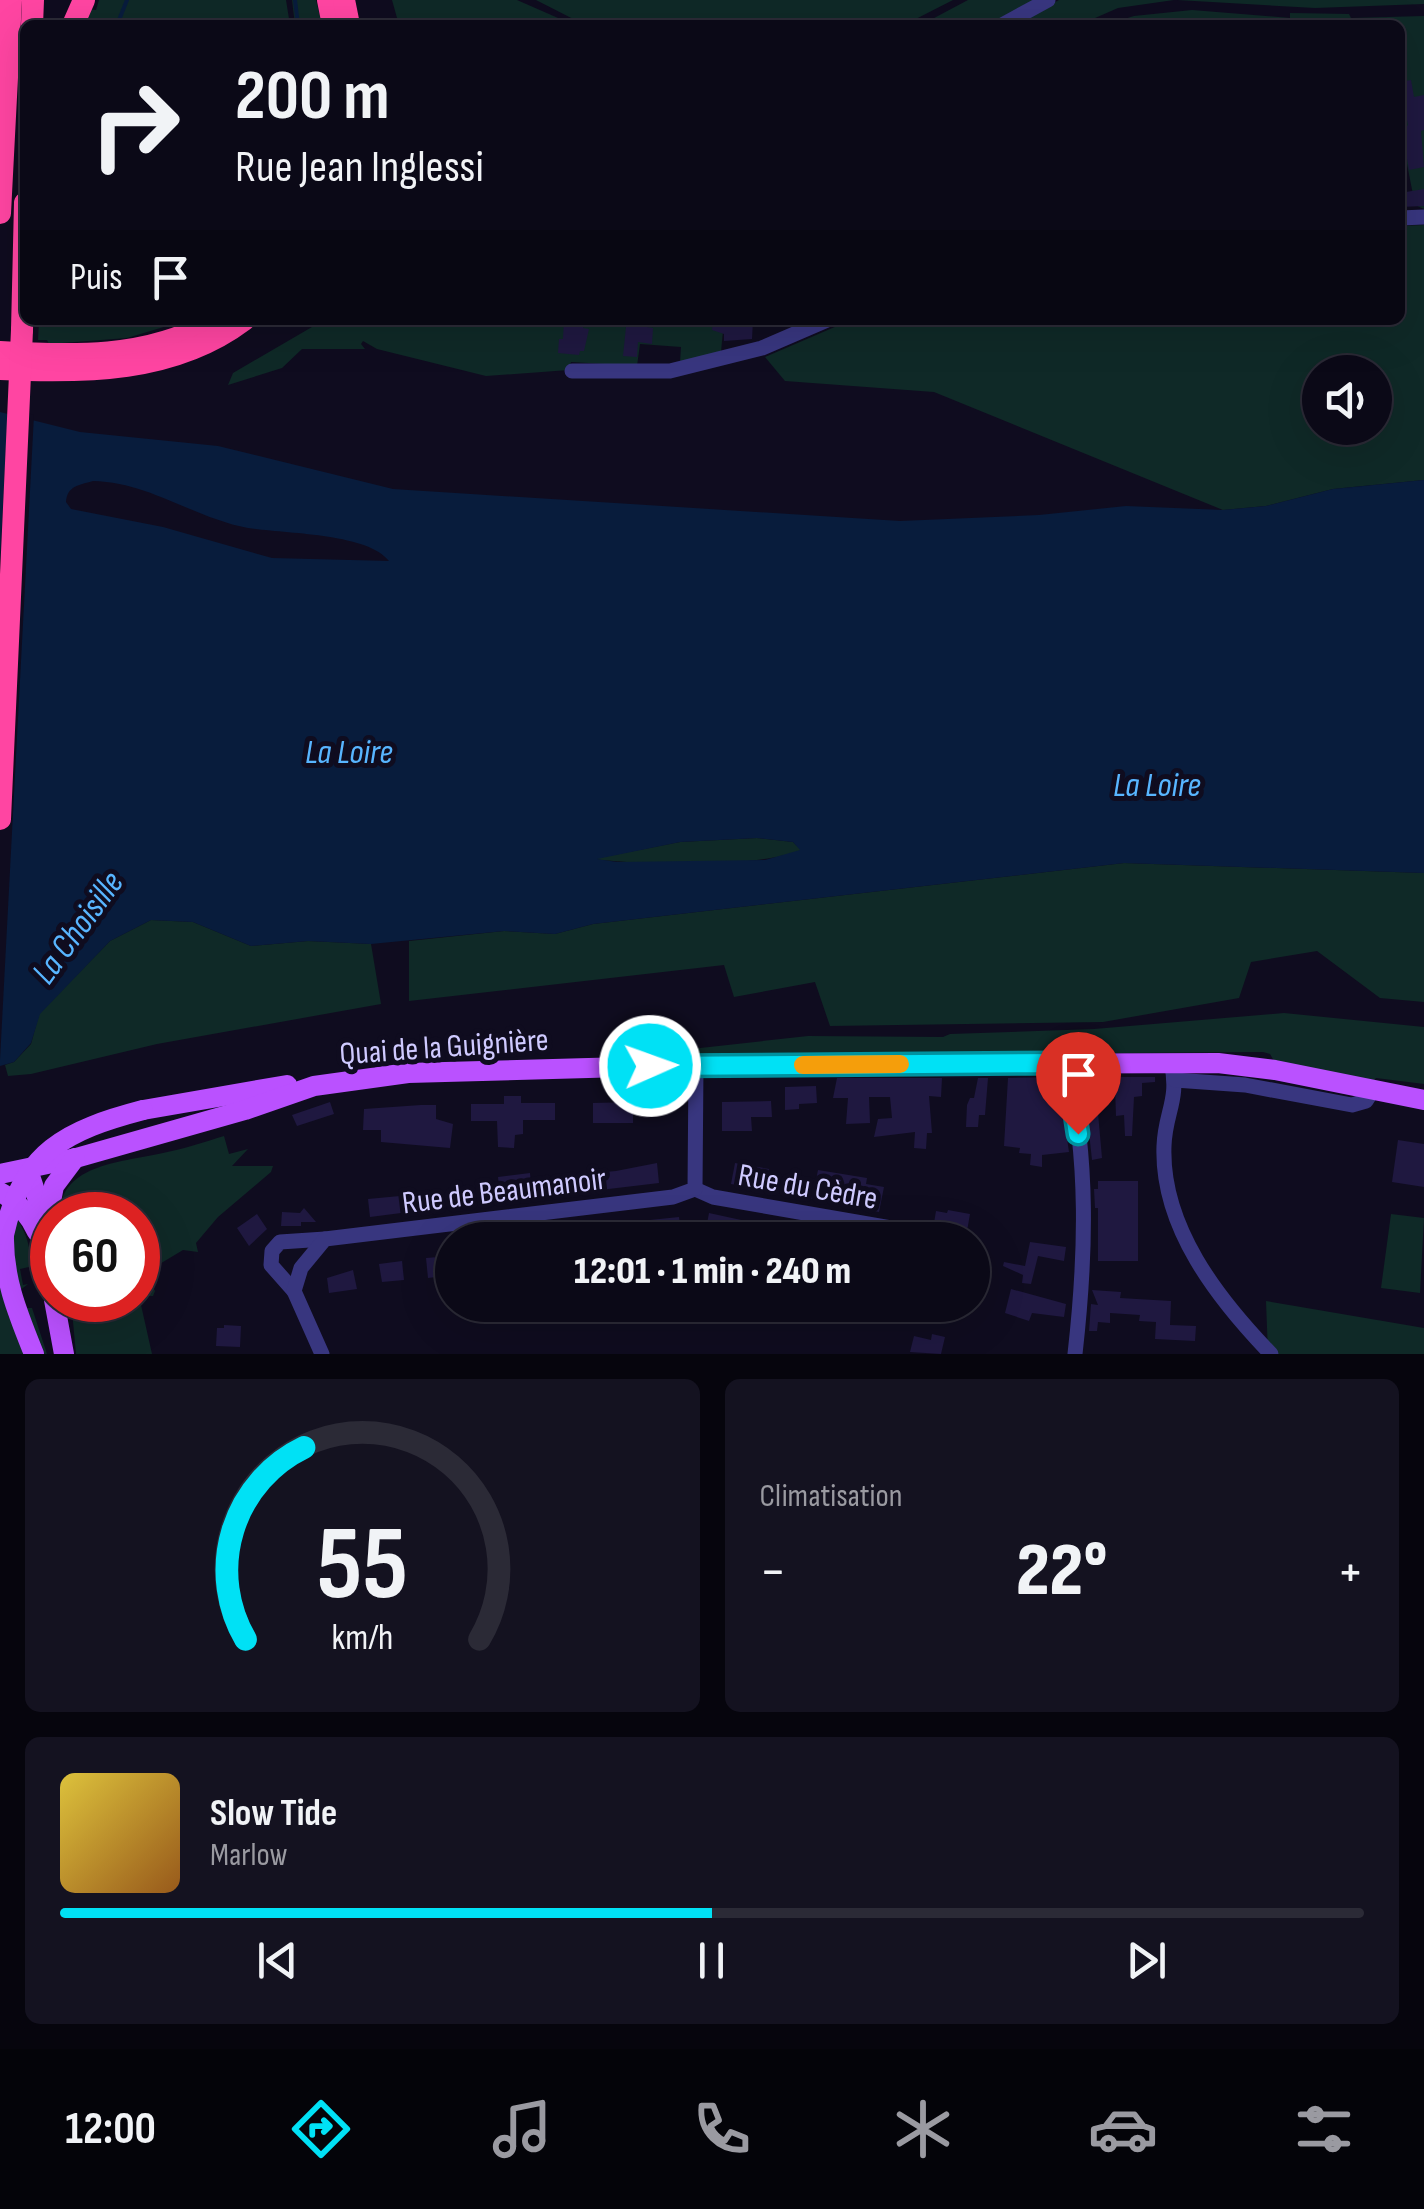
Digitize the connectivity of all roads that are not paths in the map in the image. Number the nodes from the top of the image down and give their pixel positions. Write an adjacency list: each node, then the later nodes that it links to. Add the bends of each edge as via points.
1 (11, 0): 4 (highway)
2 (1048, 0): 3 (street)
3 (1011, 20)
4 (3, 88): 5 (highway)
5 (0, 213)
6 (24, 325): 13 (highway, bridge)
7 (204, 325): 10 (highway, via 136,349)
8 (235, 325): 11 (highway, via 188,350 140,364)
9 (815, 325): 12 (street, via 762,348 670,372)
10 (0, 352)
11 (0, 369)
12 (572, 371)
13 (0, 819)
14 (1067, 1063): 15 (main road, Quai de la Guignière); 16 (main road, Quai de la Guignière); 34 (street, via 1084,1176)
15 (696, 1065): 17 (main road, Quai de la Guignière, via 408,1072); 22 (street)
16 (1173, 1071): 18 (main road, Quai de la Guignière, via 1246,1065); 35 (street, via 1164,1145 1180,1227 1207,1278)
17 (314, 1086): 19 (main road, Quai de la Guignière); 31 (main road, bridge, via 289,1084 143,1110 92,1124 52,1149 22,1182 4,1235 10,1294)
18 (1424, 1100)
19 (76, 1158): 20 (main road, Quai de la Guignière); 25 (main road)
20 (28, 1170): 21 (main road, Quai de la Guignière); 24 (main road)
21 (0, 1174)
22 (695, 1189): 27 (street, Rue du Cèdre); 28 (street, Rue de Beaumanoir, via 674,1197)
23 (0, 1192): 26 (main road)
24 (35, 1192)
25 (52, 1192)
26 (30, 1218)
27 (857, 1222)
28 (324, 1239): 29 (street, via 301,1268); 29 (street, Rue de Beaumanoir, via 280,1242 272,1251 271,1266)
29 (294, 1291): 33 (street)
30 (58, 1322): 32 (main road)
31 (34, 1354)
32 (64, 1354)
33 (322, 1354)
34 (1075, 1354)
35 (1271, 1354)

